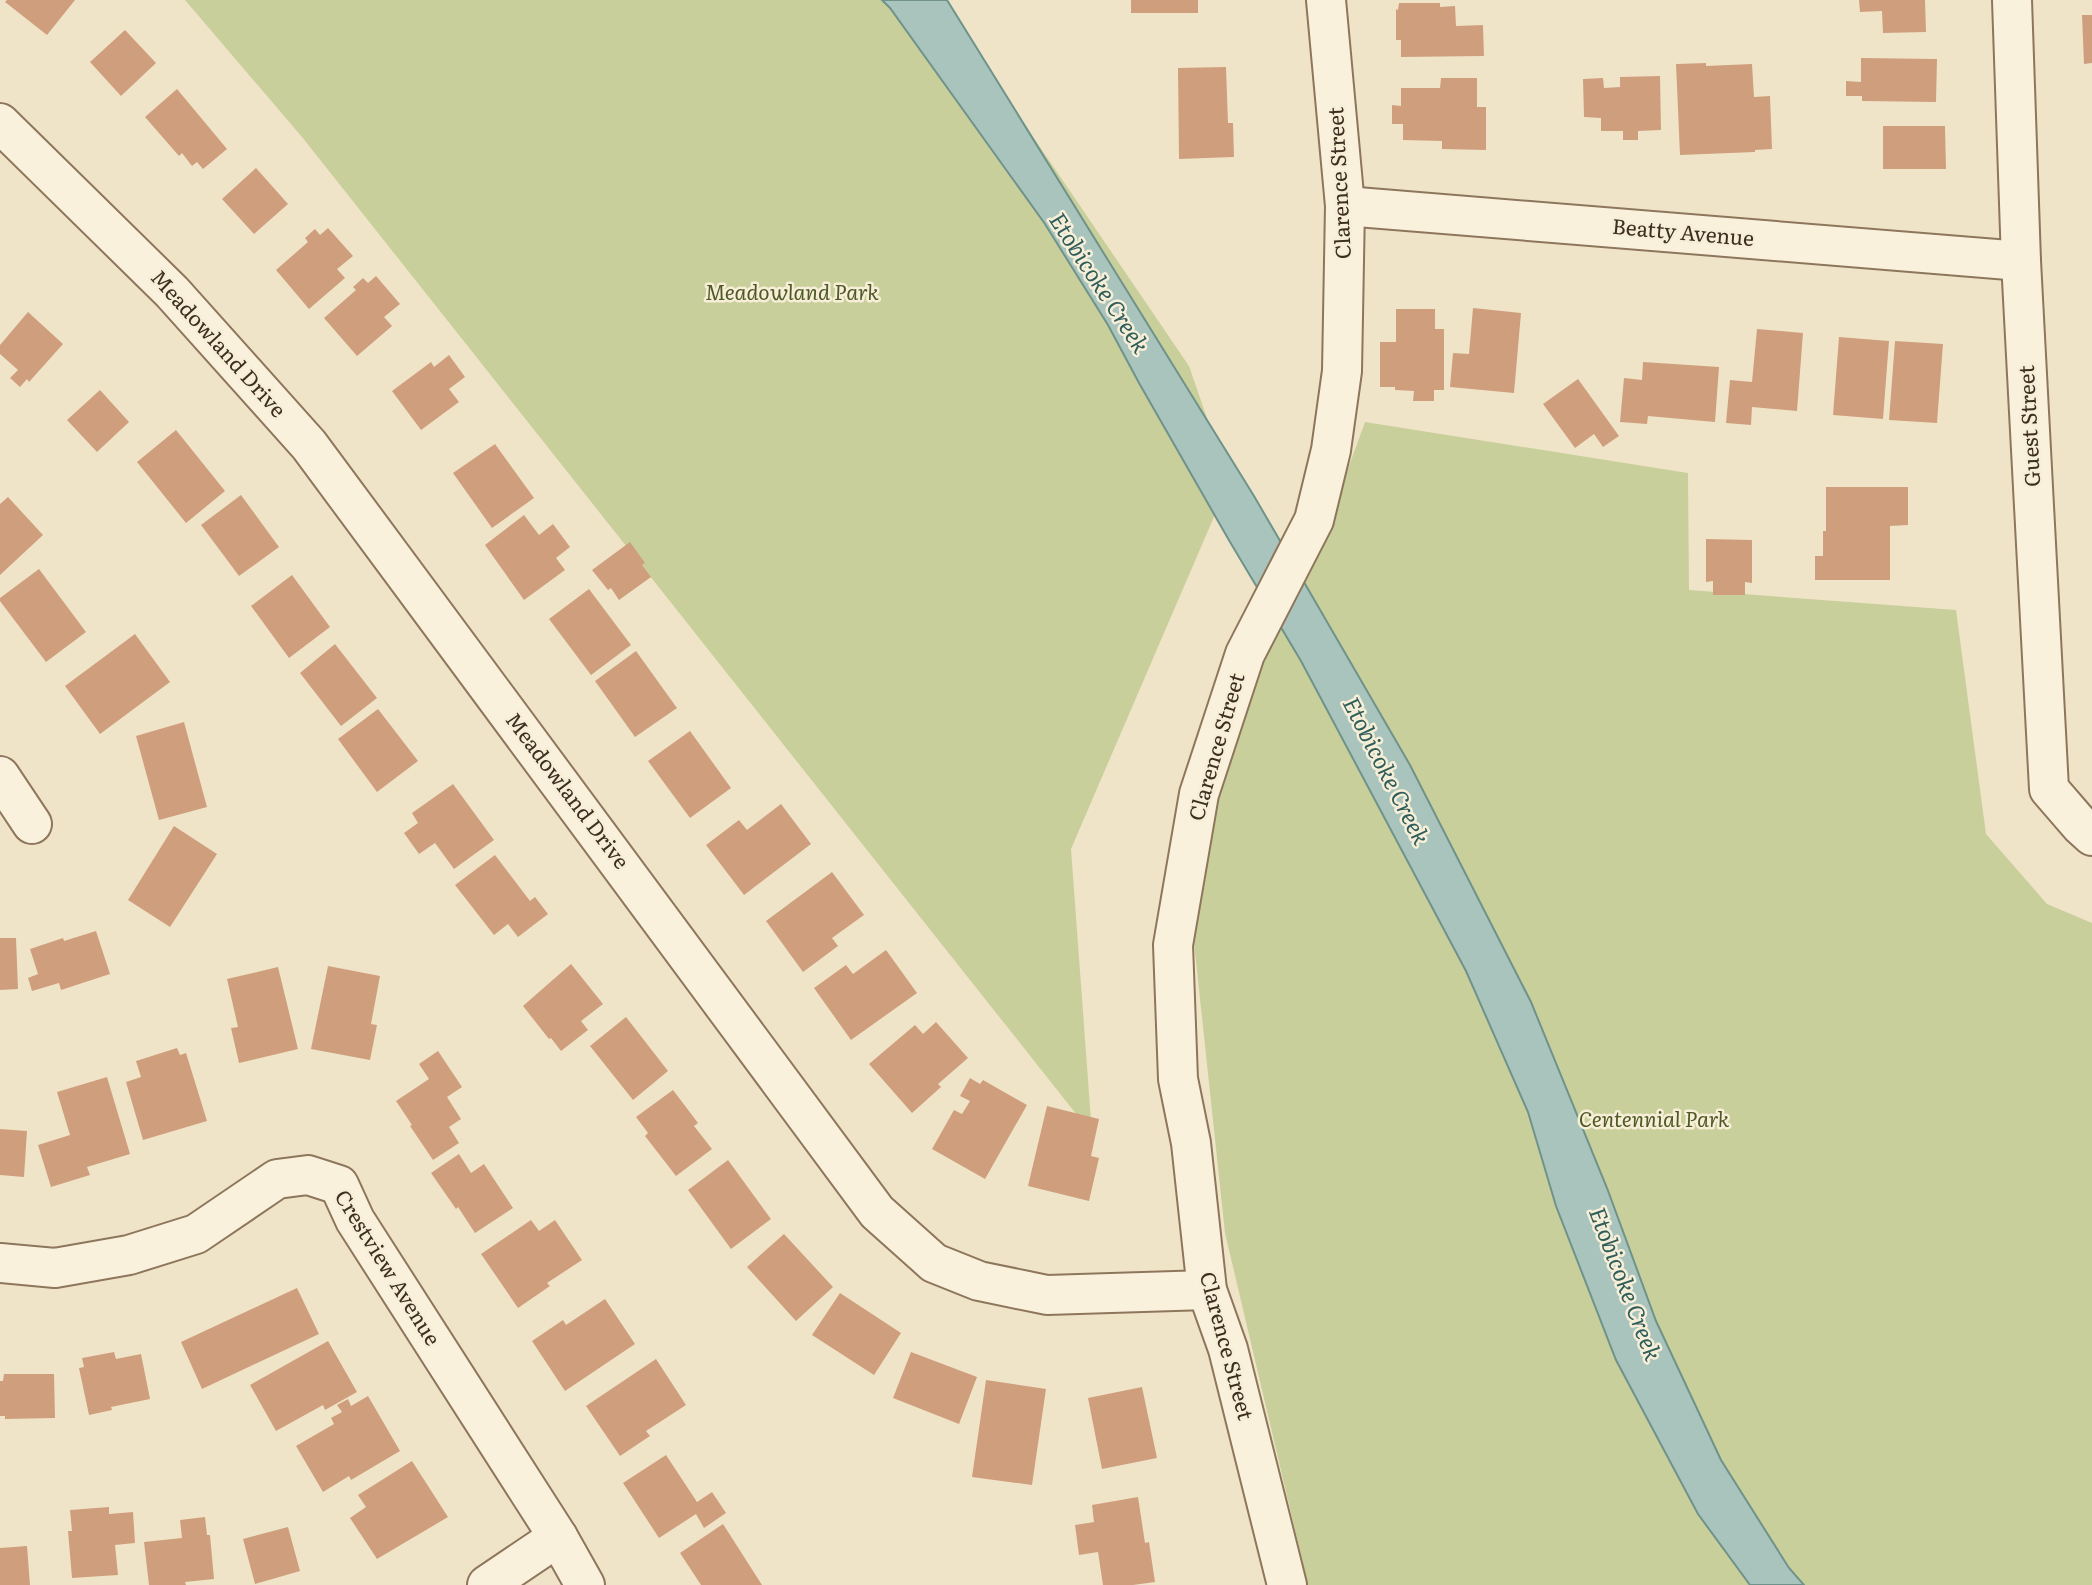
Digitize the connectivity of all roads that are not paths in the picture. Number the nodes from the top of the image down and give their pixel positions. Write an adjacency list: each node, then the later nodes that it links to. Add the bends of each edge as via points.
1 (1326, 0): 4 (street, Clarence Street)
2 (2012, 0): 5 (street, Guest Street)
3 (0, 123): 10 (street, Meadowland Drive, via 172,292 309,445 877,1212 934,1263 979,1281 1047,1295)
4 (1345, 206): 5 (street, Beatty Avenue); 10 (street, Clarence Street, via 1342,371 1331,450 1314,520 1245,654 1199,794 1173,945 1178,1079 1191,1143)
5 (2021, 261): 8 (street, Guest Street, via 2049,789)
6 (0, 776): 7 (street)
7 (32, 824)
8 (2092, 836)
9 (0, 1263): 11 (street, Crestview Avenue, via 55,1268 129,1255 196,1234 277,1179 308,1175 339,1185 355,1220)
10 (1207, 1290): 14 (street, Clarence Street, via 1228,1349)
11 (558, 1537): 12 (street); 13 (street, Crestview Avenue)
12 (487, 1585)
13 (585, 1585)
14 (1287, 1585)

